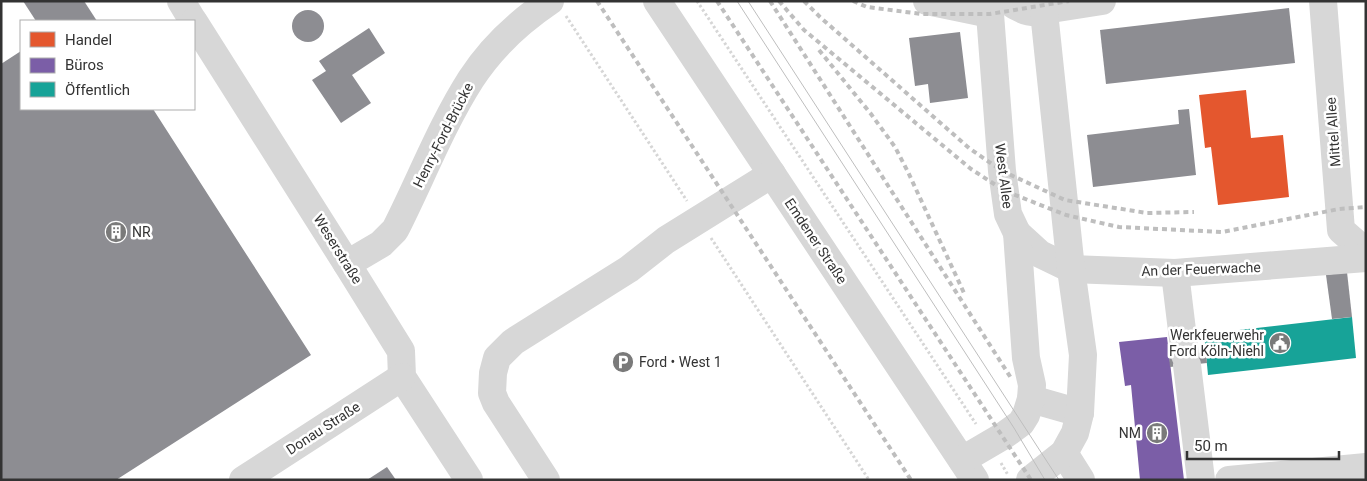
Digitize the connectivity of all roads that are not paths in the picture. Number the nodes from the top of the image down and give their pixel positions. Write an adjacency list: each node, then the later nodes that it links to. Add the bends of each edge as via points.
1 (180, 1): 9 (street, Weserstraße)
2 (550, 1): 15 (street, Henry-Ford-Brücke, via 513,29 472,78 395,230 381,244)
3 (657, 1): 11 (street, Emdener Straße)
4 (927, 1): 7 (street)
5 (1102, 1): 8 (street)
6 (1323, 1): 13 (street, Mittel Allee, via 1341,230)
7 (1002, 5): 8 (street, via 1031,13); 12 (street, West Allee, via 992,62 1008,214)
8 (1053, 8): 16 (street)
9 (193, 20)
10 (195, 24): 15 (street, Weserstraße)
11 (772, 174): 23 (street, Emdener Straße); 26 (street, via 513,342 497,358 492,393 496,403)
12 (1017, 233): 16 (street, An der Feuerwache, via 1040,254); 19 (street, West Allee)
13 (1366, 252)
14 (1366, 258): 17 (street, An der Feuerwache)
15 (347, 264): 18 (street, Weserstraße, via 401,351)
16 (1071, 269): 17 (street, An der Feuerwache); 20 (street, via 1083,355)
17 (1175, 273): 29 (street)
18 (402, 377): 24 (street, Donau Straße); 25 (street)
19 (1032, 399): 20 (street); 23 (street, via 1022,423 989,444)
20 (1080, 413): 21 (street, via 1075,433)
21 (1064, 453): 27 (street); 28 (street)
22 (1366, 467): 30 (street)
23 (969, 470)
24 (243, 480)
25 (470, 480)
26 (546, 480)
27 (1030, 480)
28 (1081, 480)
29 (1201, 480)
30 (1229, 480)

